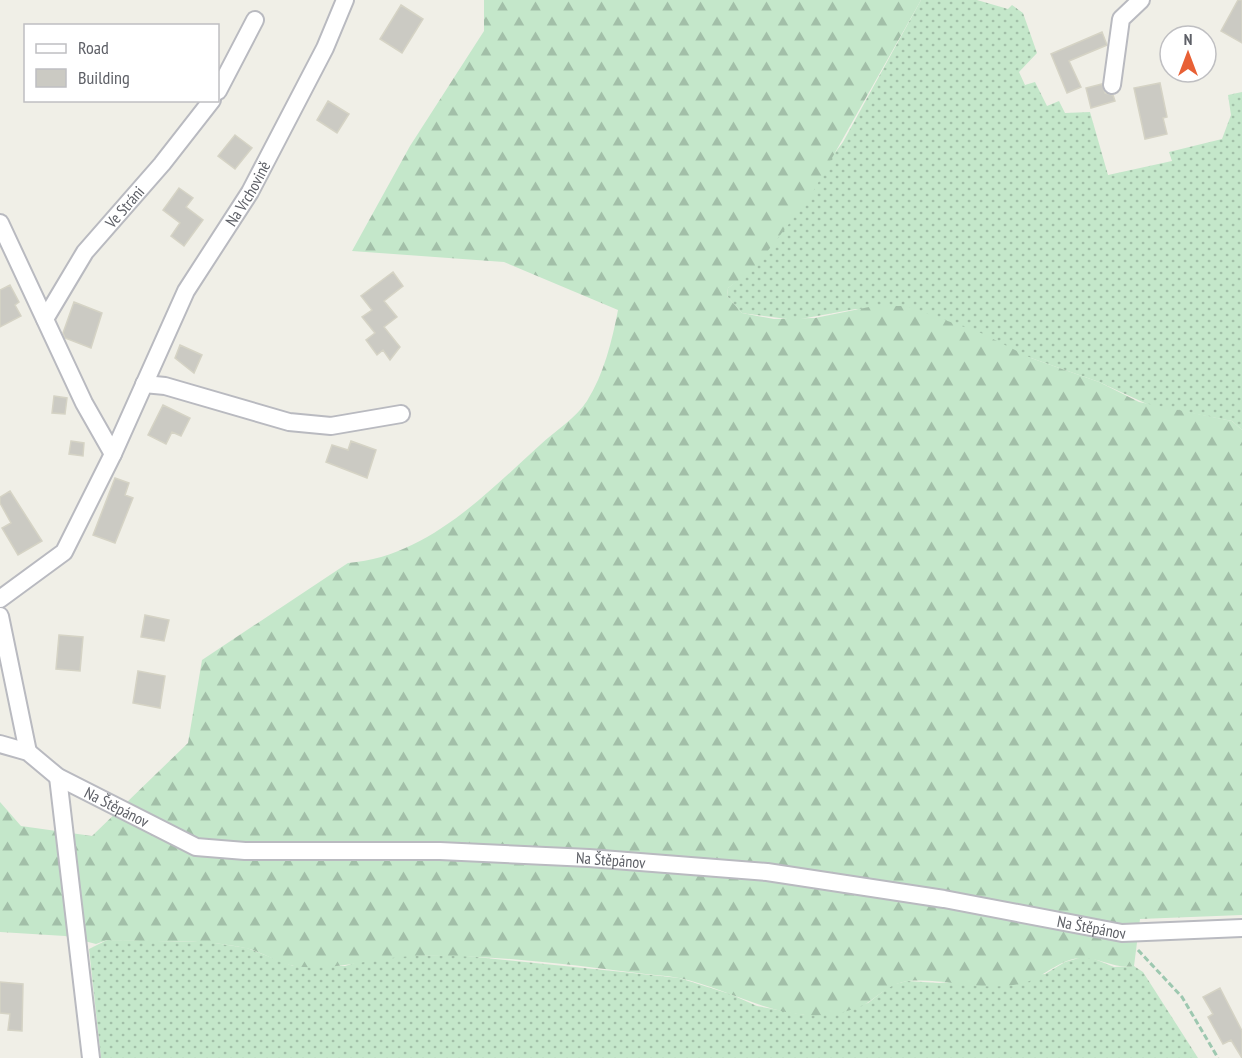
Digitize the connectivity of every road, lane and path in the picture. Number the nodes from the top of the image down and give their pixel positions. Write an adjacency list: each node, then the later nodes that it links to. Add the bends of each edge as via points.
1 (345, 0): 9 (street, Na Vrchovině, via 325,48 250,192 186,291)
2 (1141, 0): 4 (street, via 1121,19)
3 (255, 20): 5 (street)
4 (1112, 85)
5 (219, 89)
6 (210, 102): 8 (street, Ve Stráni, via 85,252)
7 (0, 223): 8 (street)
8 (45, 319): 11 (street)
9 (144, 384): 10 (street, via 165,386 289,422 331,426); 11 (street, Na Vrchovině)
10 (400, 414)
11 (113, 454): 12 (street, Na Vrchovině, via 64,552)
12 (0, 598)
13 (0, 616): 15 (street)
14 (0, 744): 15 (street, Na Štěpánov)
15 (28, 752): 16 (street, Na Štěpánov)
16 (58, 777): 18 (street, Na Štěpánov, via 196,847 245,851 440,851 767,872 944,899); 19 (street)
17 (1242, 928): 18 (street, Na Štěpánov)
18 (1122, 933): 20 (path, via 1182,997)
19 (91, 1058)
20 (1218, 1058)

